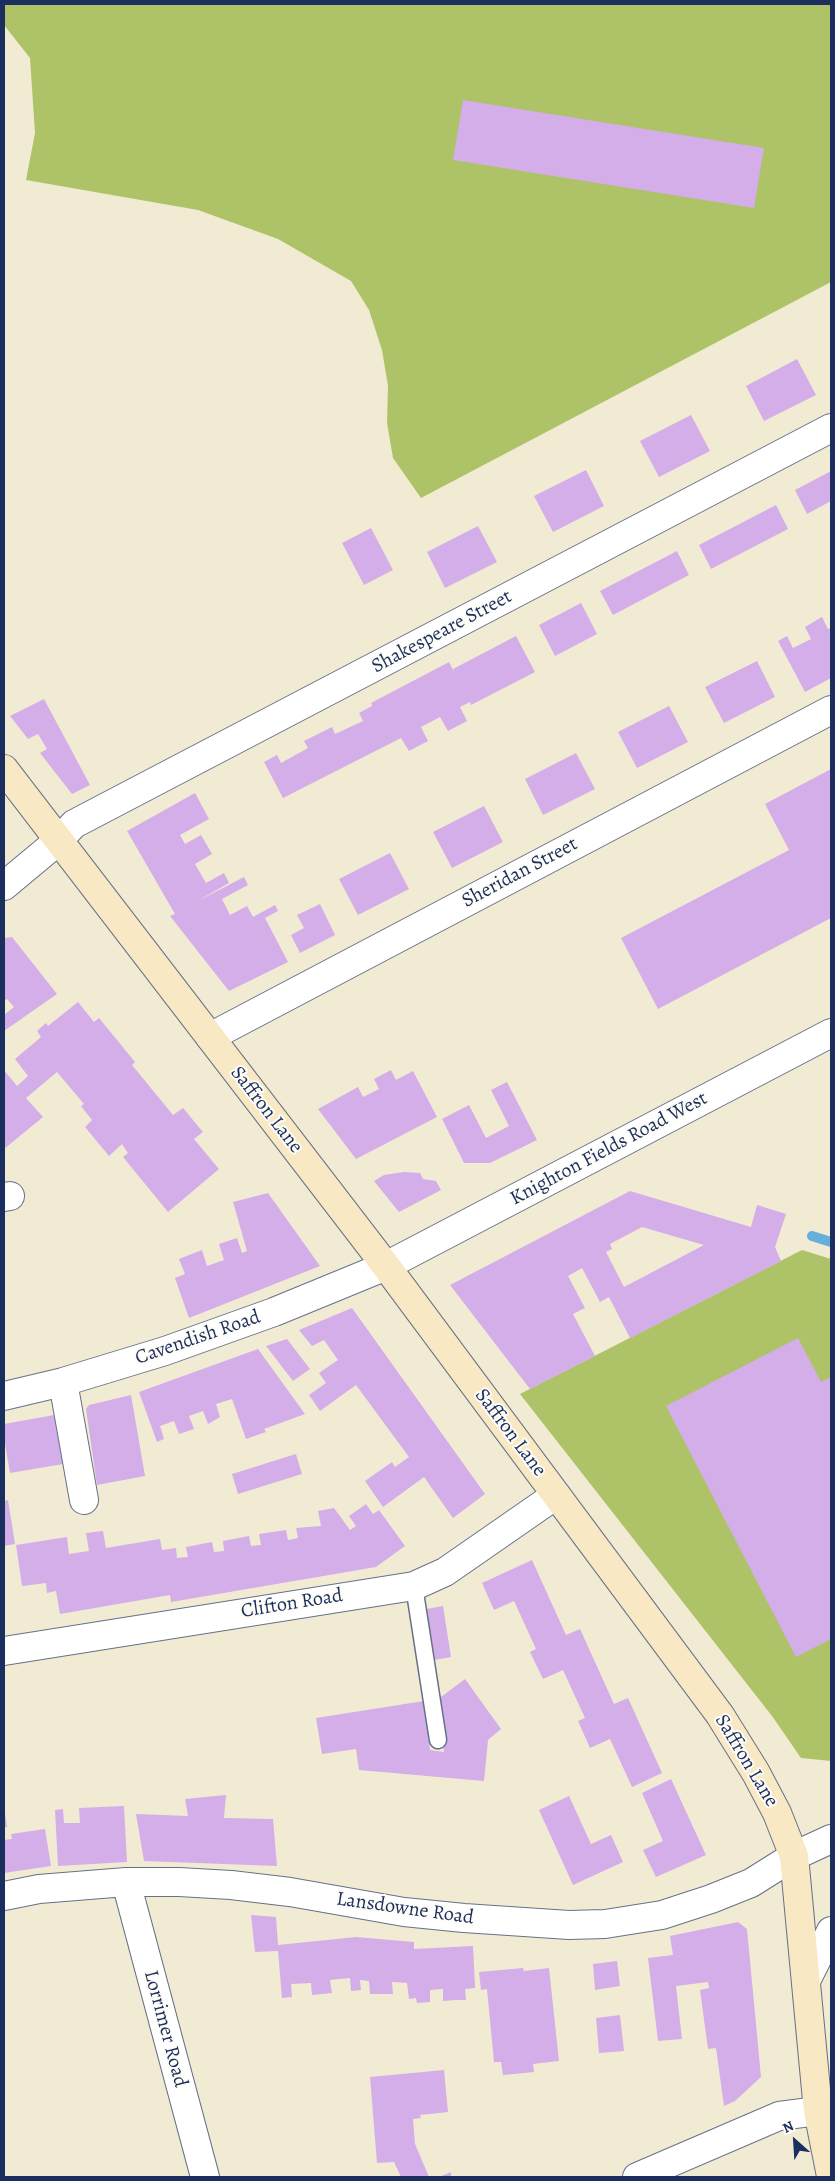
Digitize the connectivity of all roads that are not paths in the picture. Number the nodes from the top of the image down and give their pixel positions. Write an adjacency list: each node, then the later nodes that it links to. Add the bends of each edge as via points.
1 (831, 428): 4 (street, Shakespeare Street, via 74,824)
2 (831, 710): 7 (street, Sheridan Street)
3 (4, 769): 4 (main road, Saffron Lane)
4 (58, 841): 5 (street, Shakespeare Street); 7 (main road, Saffron Lane)
5 (4, 886)
6 (831, 1033): 8 (street, Knighton Fields Road West)
7 (210, 1037): 8 (main road, Saffron Lane)
8 (386, 1266): 9 (street, Cavendish Road, via 174,1348); 11 (main road, Saffron Lane)
9 (63, 1382): 10 (street, Cavendish Road); 12 (street)
10 (4, 1396)
11 (556, 1495): 13 (street, Clifton Road, via 445,1572); 17 (main road, Saffron Lane, via 720,1715 777,1813)
12 (84, 1500)
13 (414, 1586): 14 (street, Clifton Road); 15 (lane)
14 (4, 1651)
15 (438, 1740)
16 (831, 1839): 17 (street, Lansdowne Road)
17 (794, 1856): 18 (street, Lansdowne Road, via 751,1883 712,1899 662,1915 605,1924 569,1925 464,1918 231,1885); 21 (main road, Saffron Lane)
18 (126, 1882): 19 (street, Lansdowne Road, via 39,1889); 24 (street, Lorrimer Road)
19 (4, 1896)
20 (831, 1931): 21 (street)
21 (806, 1981): 22 (main road, Saffron Lane)
22 (818, 2111): 23 (main road, Saffron Lane); 25 (street, via 779,2116)
23 (831, 2176)
24 (205, 2177)
25 (637, 2177)

